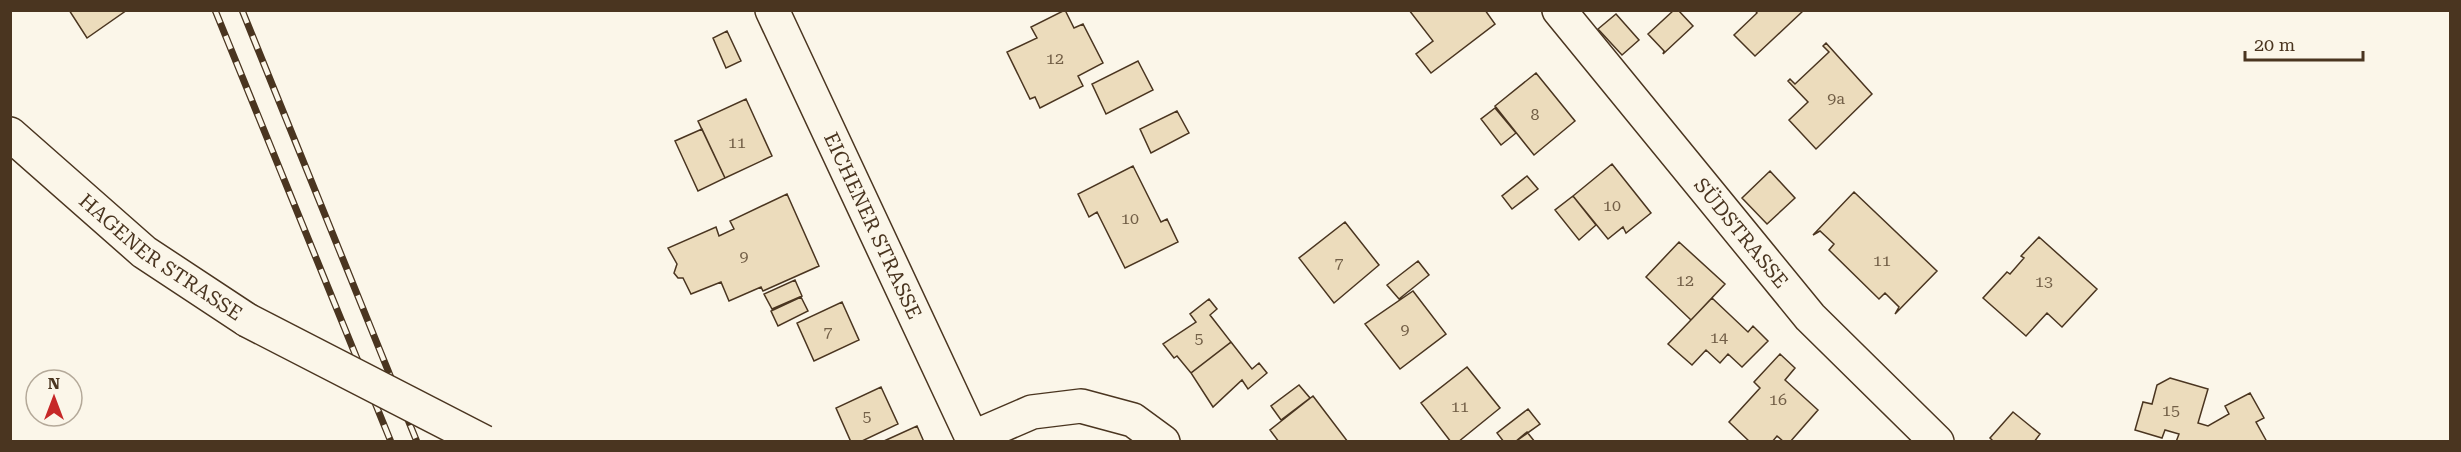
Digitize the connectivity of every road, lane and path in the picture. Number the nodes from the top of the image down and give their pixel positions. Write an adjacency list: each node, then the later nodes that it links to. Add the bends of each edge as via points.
1 (772, 10): 4 (street, EICHENER STRASSE)
2 (1559, 10): 7 (street, SÜDSTRASSE, via 1810,316)
3 (10, 134): 5 (street, HAGENER STRASSE, bridge, via 144,252 247,320)
4 (973, 440): 6 (street, via 1032,412 1081,406 1133,420)
5 (483, 441)
6 (1163, 441)
7 (1937, 441)

